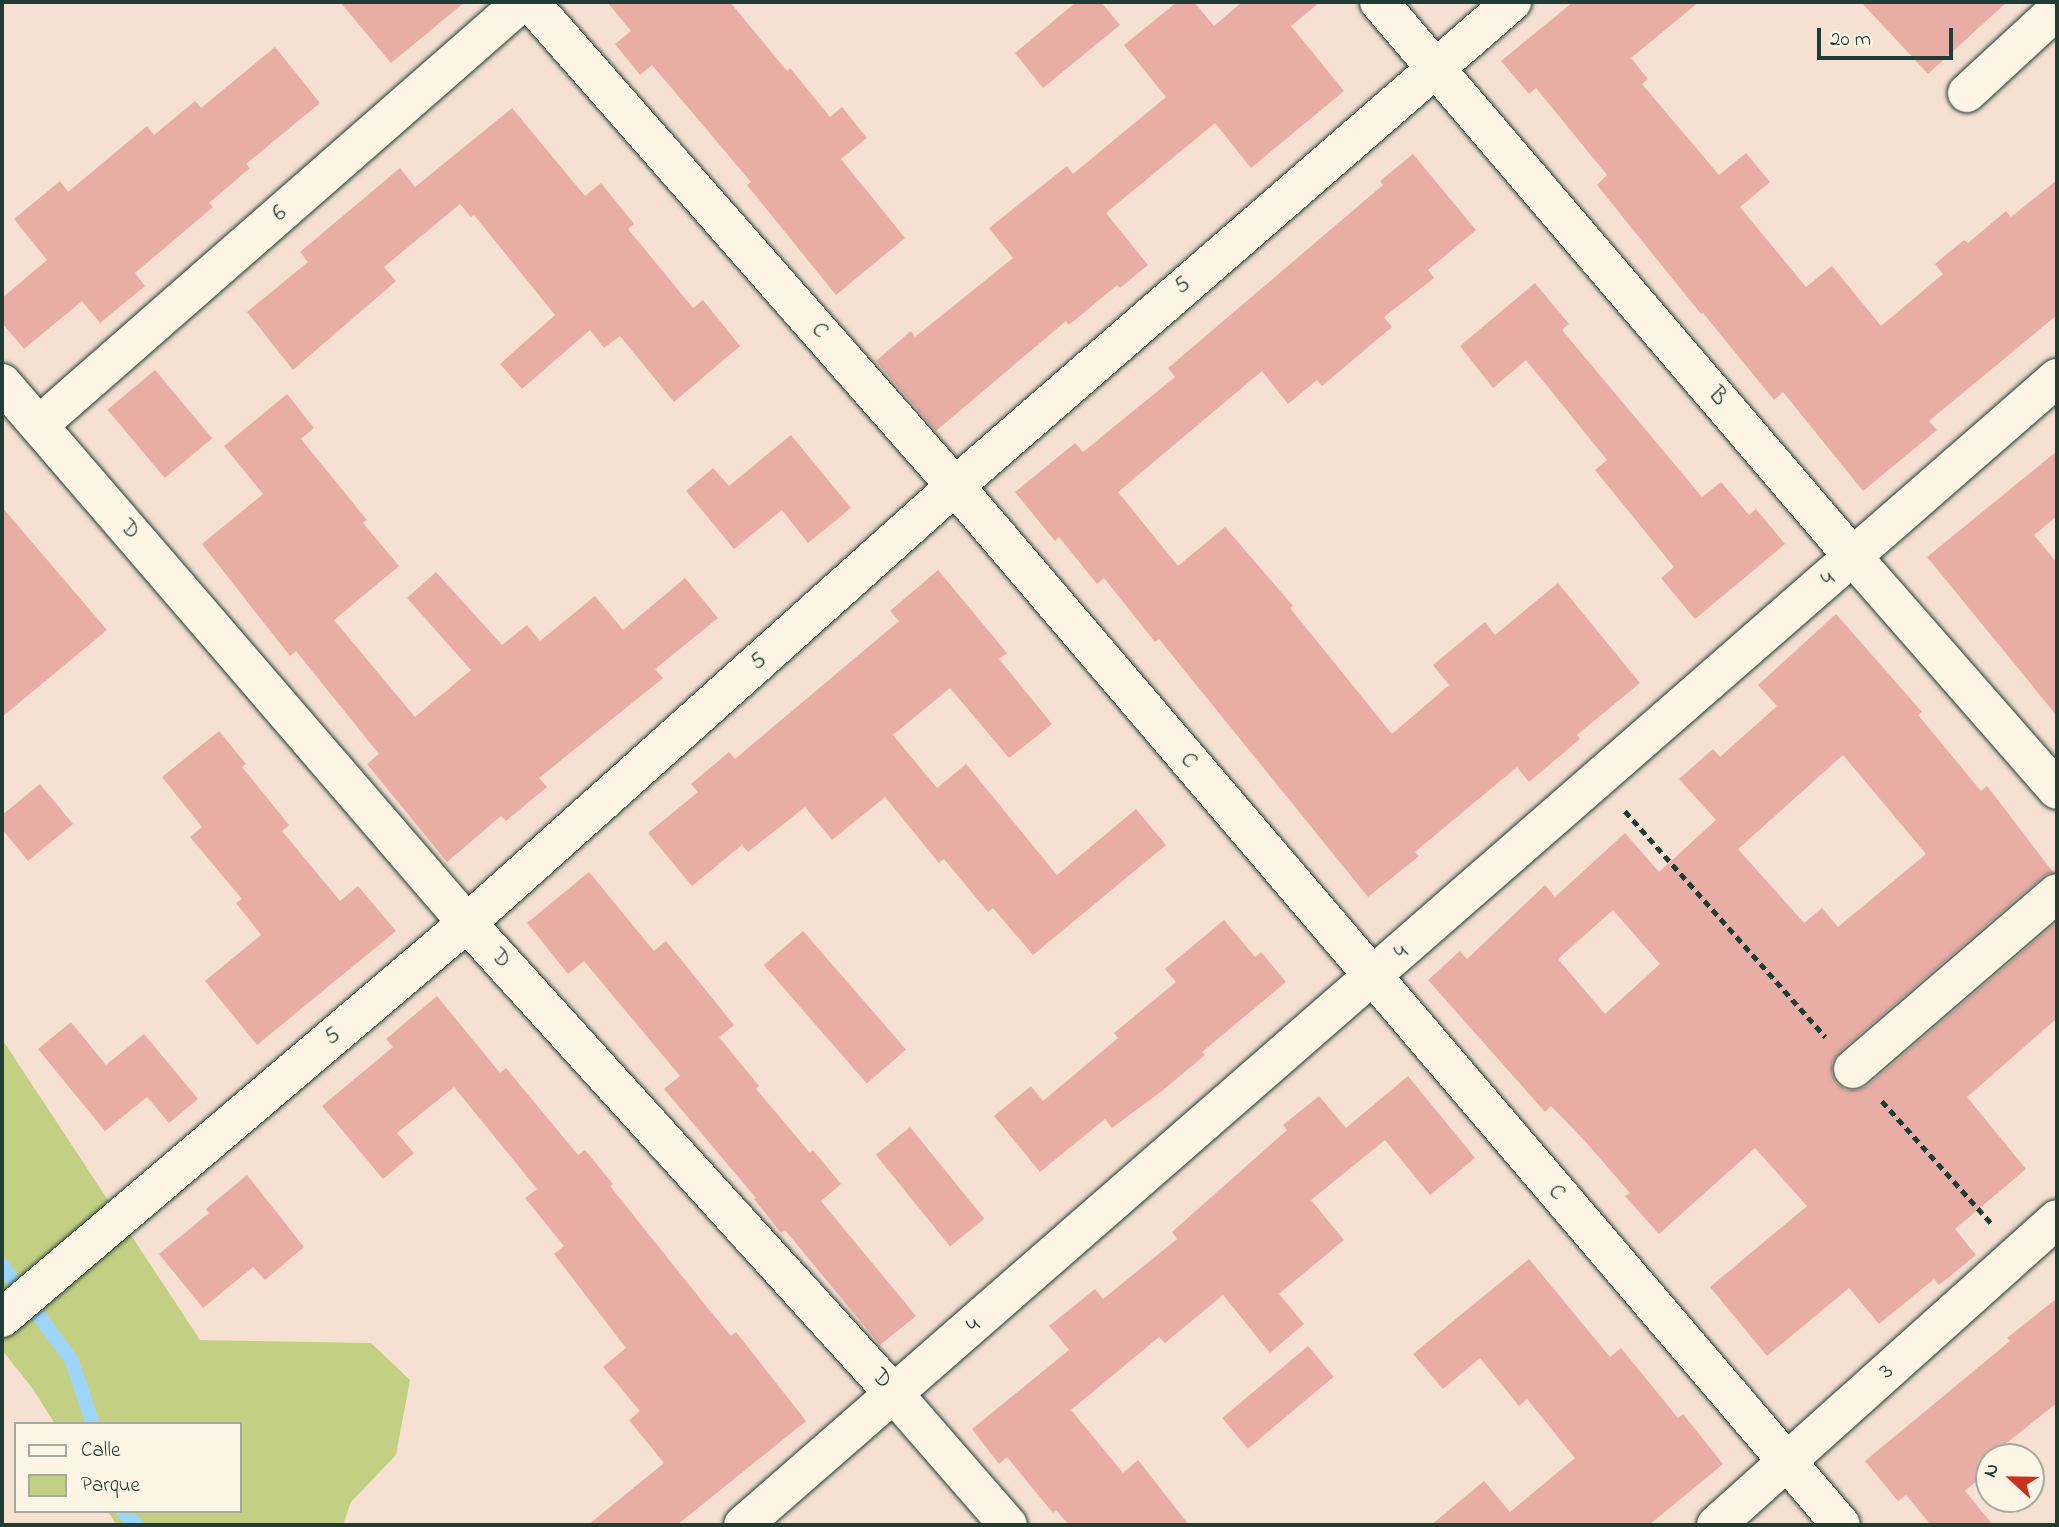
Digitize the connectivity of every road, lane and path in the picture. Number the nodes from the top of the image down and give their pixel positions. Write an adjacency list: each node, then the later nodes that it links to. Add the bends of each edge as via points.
1 (522, 2): 10 (street, 6)
2 (530, 2): 11 (street, C)
3 (1379, 2): 6 (street, B)
4 (1512, 2): 6 (street, 5)
5 (2057, 10): 7 (street)
6 (1436, 65): 11 (street, 5); 12 (street, B)
7 (1967, 93)
8 (2057, 378): 12 (street, 4)
9 (2, 383): 10 (street, D)
10 (39, 425): 16 (street, D)
11 (955, 486): 16 (street, 5); 17 (street, C)
12 (1854, 558): 13 (street, 4); 14 (street, B)
13 (1599, 781): 17 (street, 4); 18 (path)
14 (2057, 790)
15 (2057, 893): 18 (street)
16 (467, 923): 21 (street, 5); 22 (street, D)
17 (1372, 979): 22 (street, 4); 23 (street, C)
18 (1853, 1069): 20 (path)
19 (2057, 1219): 20 (street, 3)
20 (2019, 1254): 23 (street, 3)
21 (2, 1318)
22 (895, 1395): 24 (street, 4); 25 (street, D)
23 (1786, 1463): 26 (street, 3); 27 (street, C)
24 (743, 1525)
25 (1008, 1525)
26 (1716, 1525)
27 (1841, 1525)

